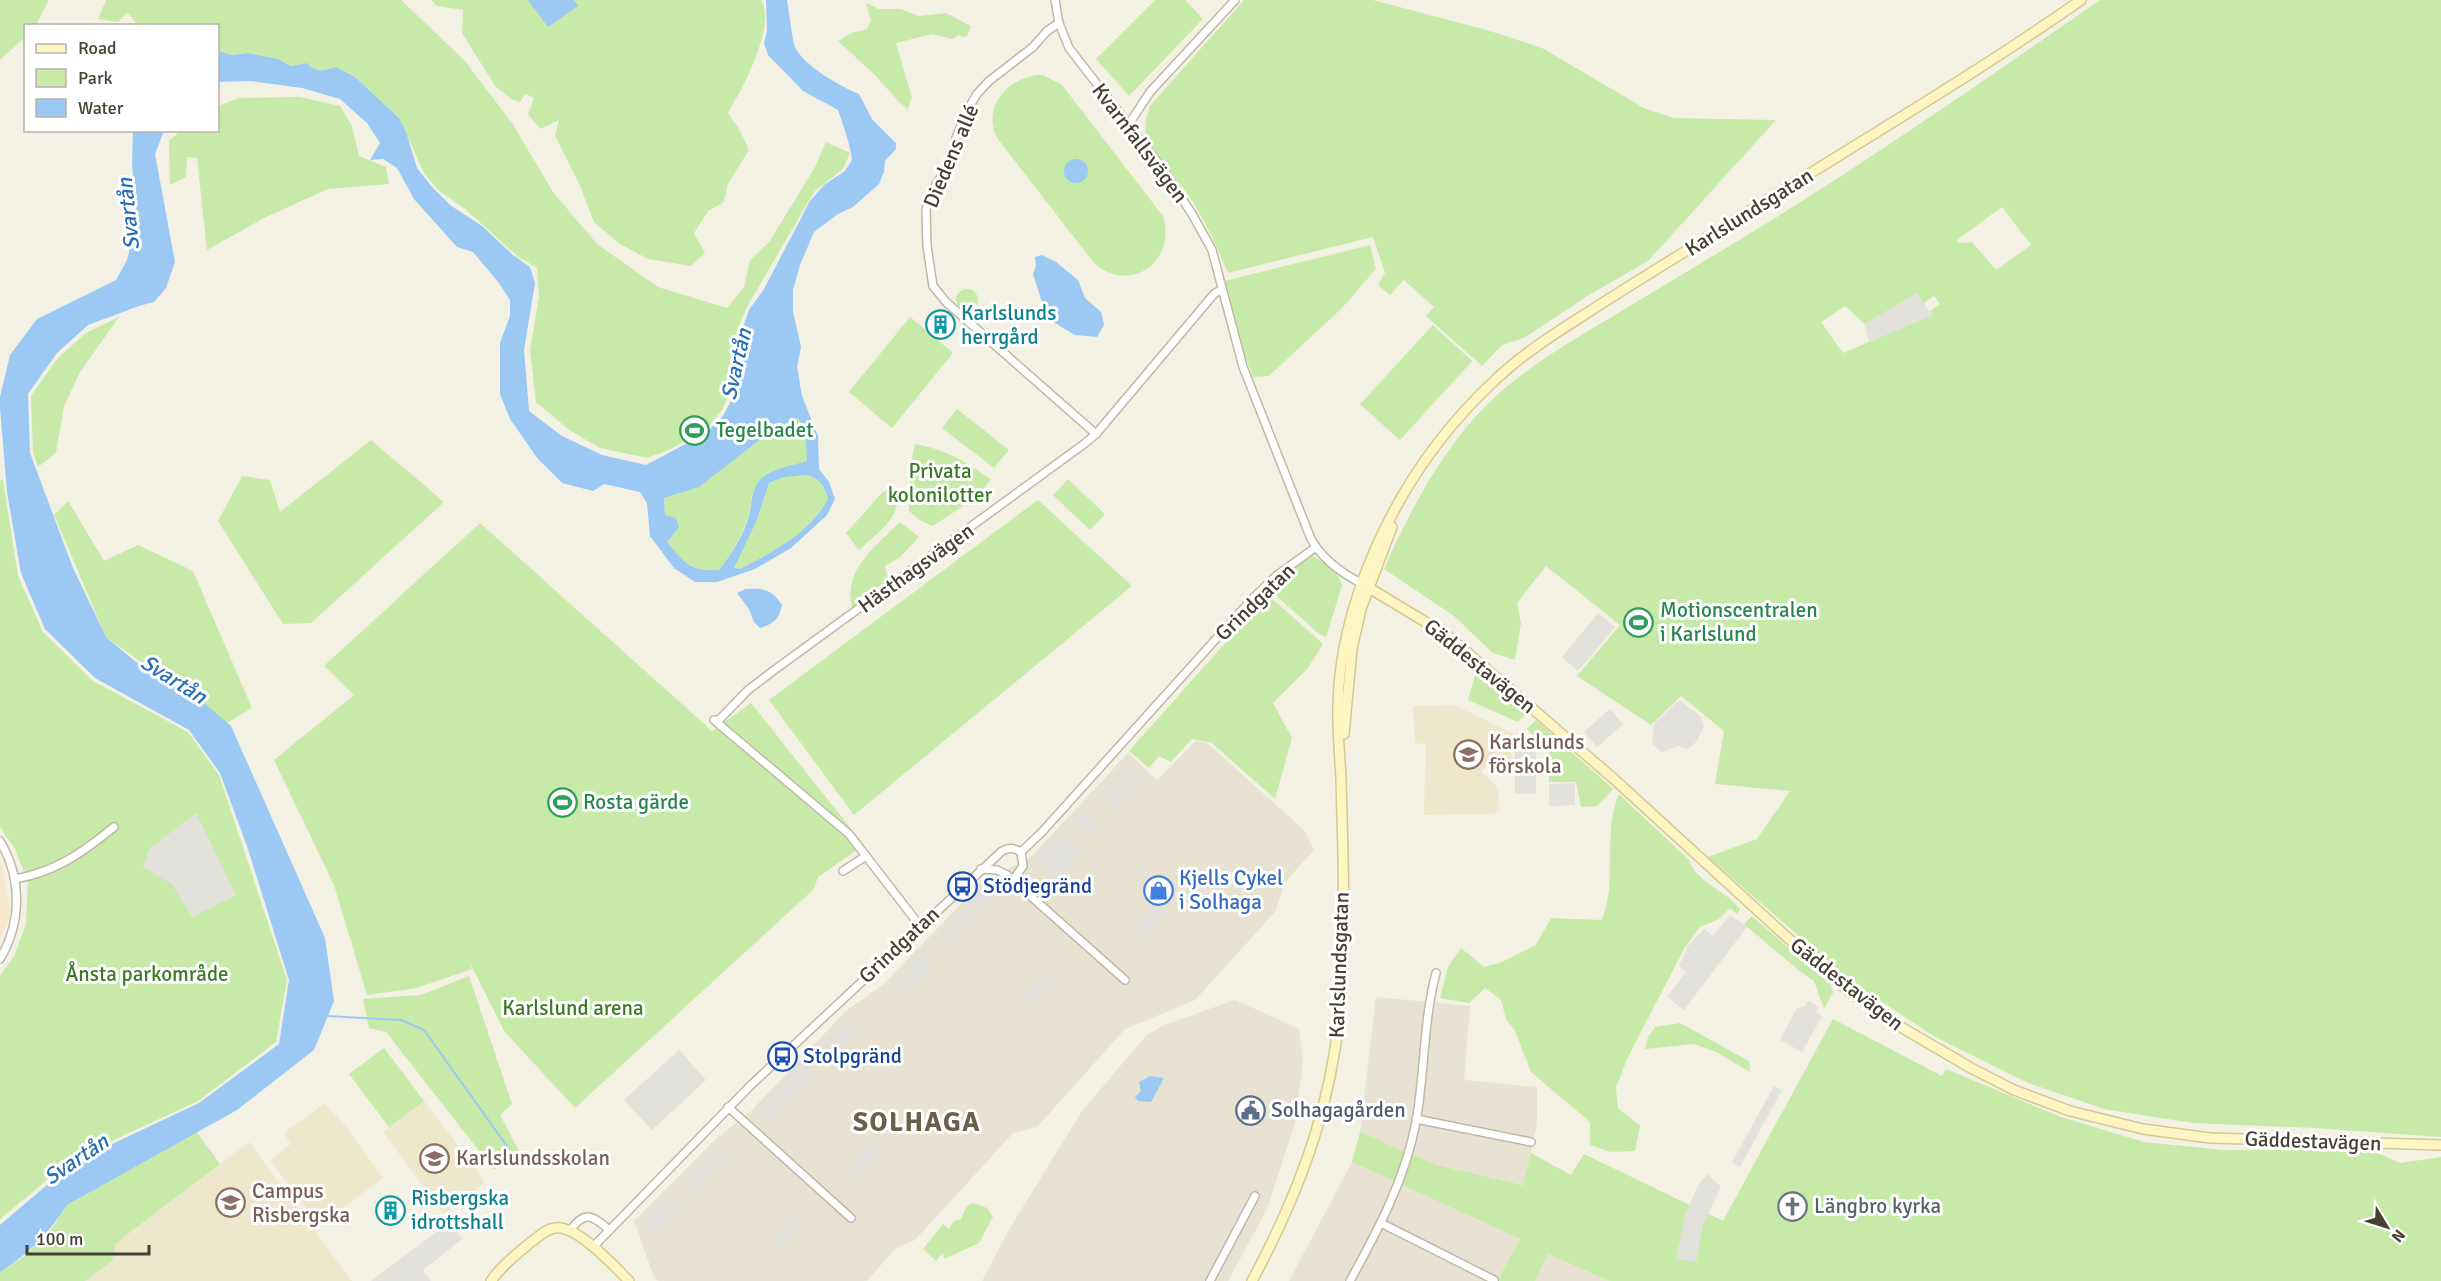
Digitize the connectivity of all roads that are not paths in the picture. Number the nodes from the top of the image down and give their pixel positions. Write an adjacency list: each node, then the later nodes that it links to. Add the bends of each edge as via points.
1 (1055, 0): 4 (street, Kvarnfallsvägen)
2 (1235, 0): 5 (street, via 1150,92)
3 (2081, 0): 9 (main road, Karlslundsgatan, via 1549,338 1494,381 1436,446)
4 (1059, 23): 5 (street, Kvarnfallsvägen, via 1073,55); 7 (street, Diedens allé, via 989,81 968,109 952,161 936,184 926,209 927,246 933,286 946,302)
5 (1129, 124): 6 (street, Kvarnfallsvägen, via 1192,214 1212,250)
6 (1222, 289): 7 (street, Hästhagsvägen); 8 (street, Kvarnfallsvägen, via 1243,367)
7 (1096, 434): 13 (street, Hästhagsvägen, via 772,671 719,720 714,720 843,828)
8 (1316, 547): 9 (street, Kvarnfallsvägen, via 1340,571); 12 (street, Grindgatan, via 1252,599)
9 (1364, 585): 25 (main road, Gäddestavägen, via 1440,630 1497,677 1850,992 1971,1068 2014,1090 2070,1111 2144,1129 2210,1138); 36 (main road, Karlslundsgatan, via 1352,649 1341,777 1343,944 1336,1045 1319,1125 1298,1188)
10 (114, 827): 16 (street, via 68,861 38,875)
11 (0, 841): 16 (street)
12 (1021, 852): 14 (street, Grindgatan, via 1002,850); 17 (street, via 1023,866)
13 (866, 855): 15 (street); 18 (street)
14 (981, 869): 17 (street, via 997,870); 18 (street, Grindgatan)
15 (843, 871)
16 (15, 879): 19 (street, via 16,915)
17 (1013, 880): 21 (street)
18 (920, 927): 22 (street, Grindgatan)
19 (0, 959)
20 (1436, 973): 23 (street, via 1427,1013)
21 (1125, 980)
22 (728, 1107): 27 (street); 29 (street, Grindgatan)
23 (1416, 1119): 24 (street); 28 (street, via 1399,1183)
24 (1531, 1142)
25 (2441, 1145)
26 (1255, 1196): 35 (street)
27 (851, 1218)
28 (1381, 1223): 32 (street); 37 (street)
29 (609, 1230): 30 (street, via 590,1216 582,1218); 31 (street, Grindgatan)
30 (570, 1231): 31 (main road); 33 (main road, via 555,1228 541,1234 519,1251)
31 (593, 1247): 34 (main road)
32 (1494, 1280)
33 (493, 1281)
34 (629, 1281)
35 (1210, 1281)
36 (1252, 1281)
37 (1350, 1281)

